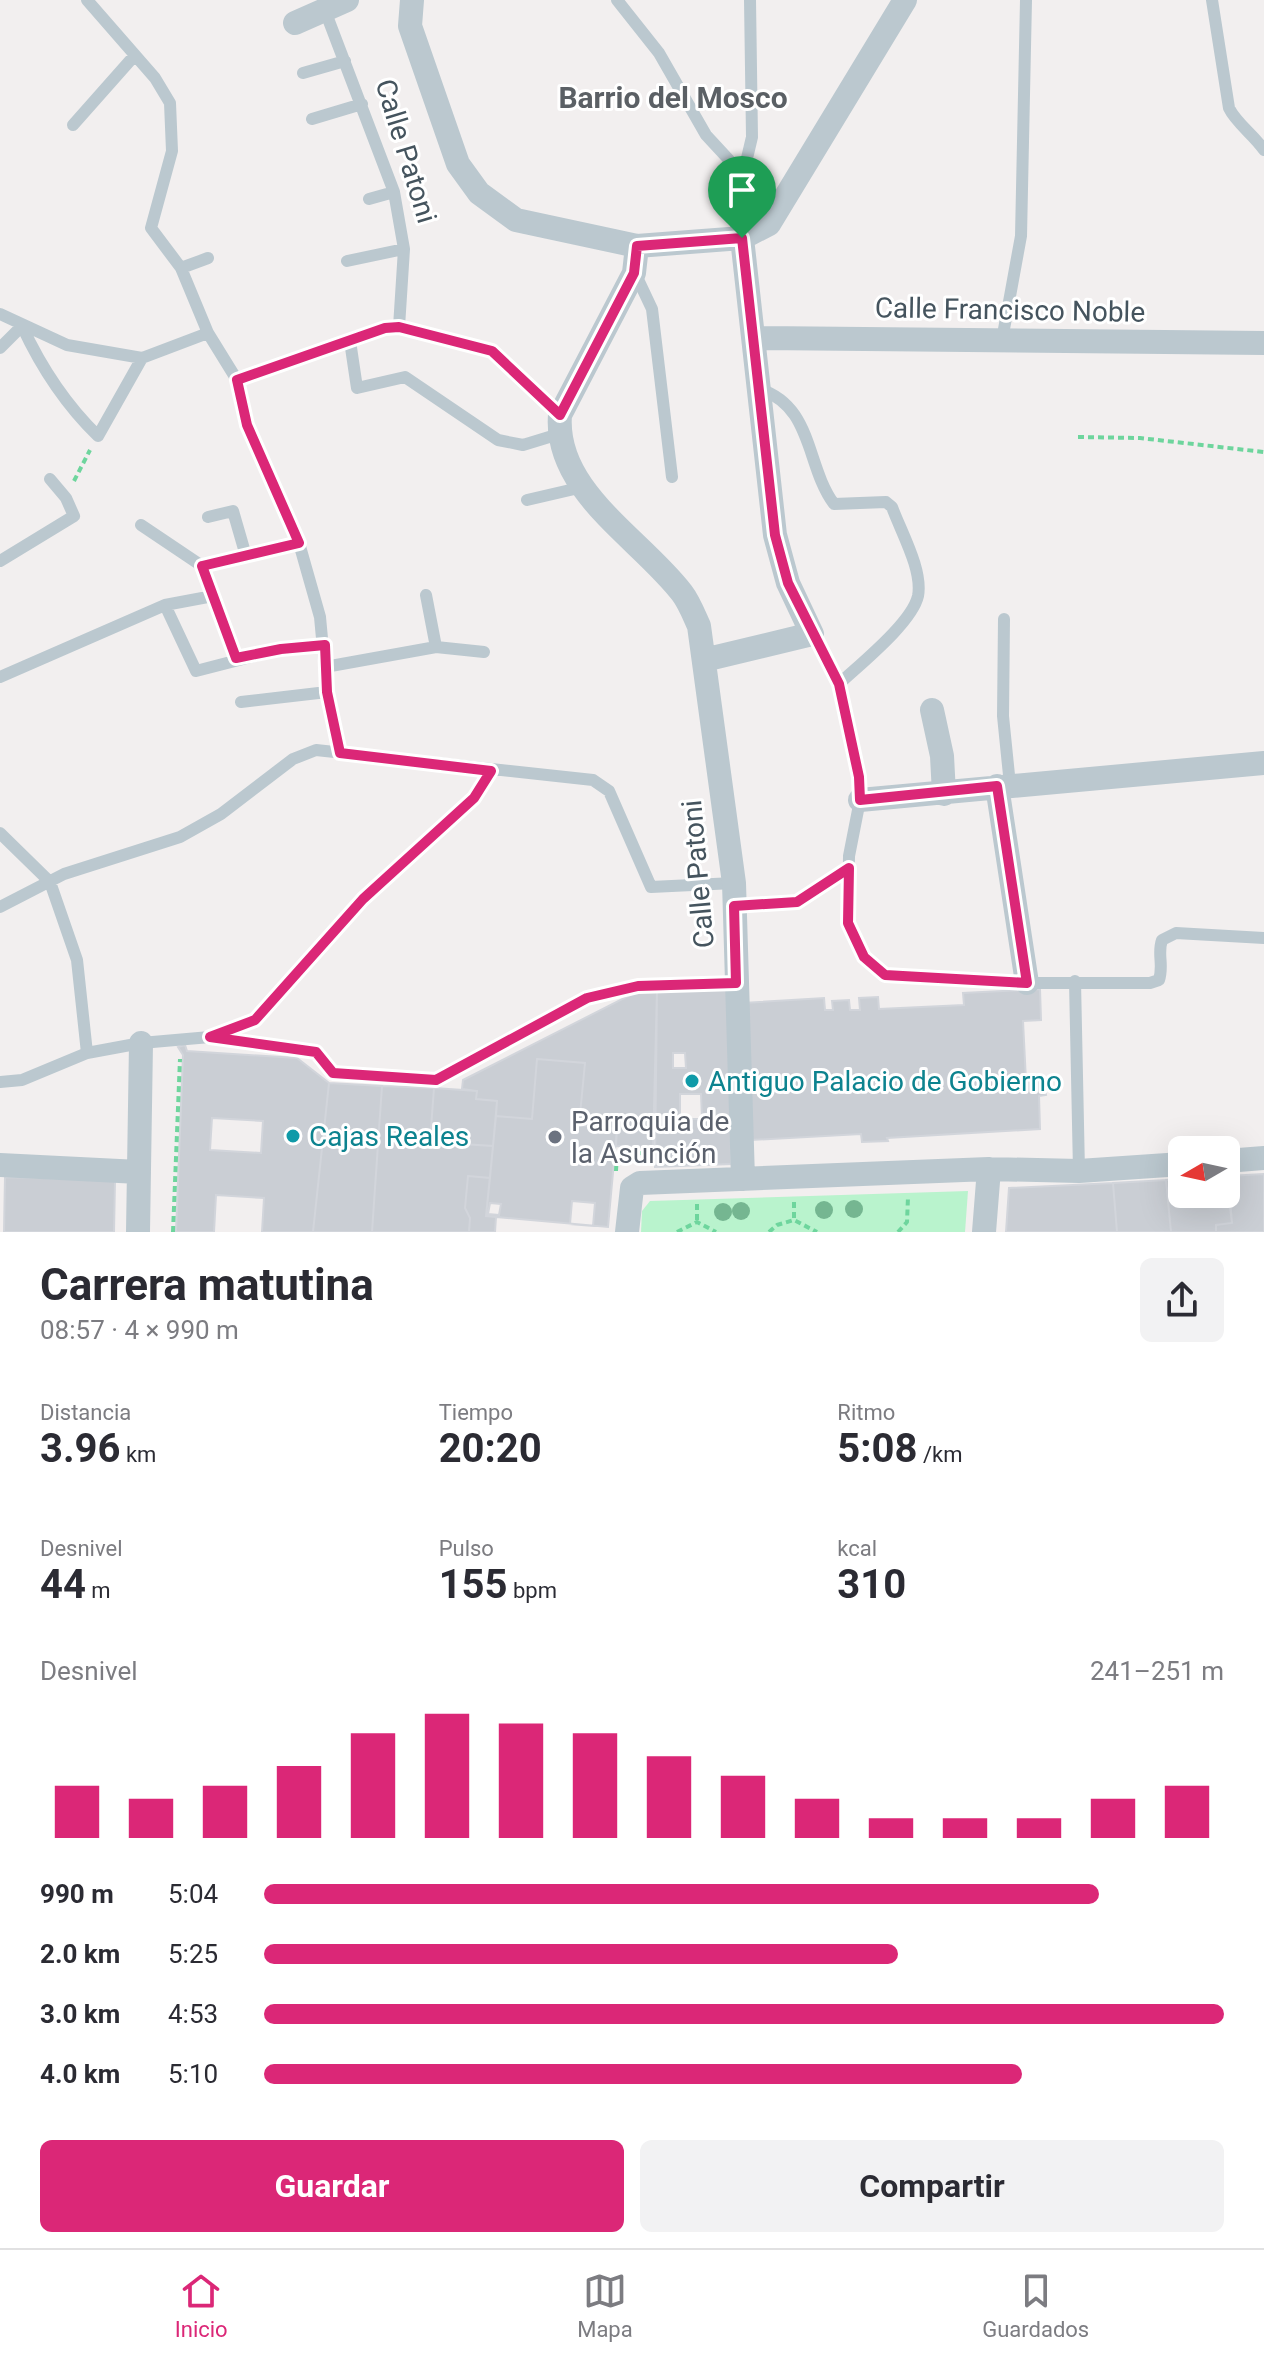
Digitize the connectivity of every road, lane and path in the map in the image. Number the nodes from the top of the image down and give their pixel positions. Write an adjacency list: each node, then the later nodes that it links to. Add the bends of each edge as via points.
1 (87, 0): 10 (lane)
2 (412, 0): 21 (street, via 410,26 458,164 479,193 516,220)
3 (617, 0): 17 (lane, via 659,53 706,135)
4 (750, 0): 17 (lane, via 752,137)
5 (905, 0): 20 (street, via 769,224)
6 (1026, 0): 32 (lane, via 1021,236)
7 (1212, 0): 16 (lane, via 1229,108)
8 (330, 3): 9 (street); 11 (lane, Calle Patoni)
9 (295, 23)
10 (135, 55): 15 (lane); 25 (lane, via 170,103 172,151 151,228)
11 (345, 61): 12 (lane); 13 (lane, Calle Patoni)
12 (303, 73)
13 (362, 104): 14 (lane); 18 (lane, Calle Patoni)
14 (312, 119)
15 (73, 125)
16 (1264, 150)
17 (743, 175): 20 (street)
18 (394, 192): 19 (lane); 22 (lane, Calle Patoni)
19 (369, 199)
20 (742, 238): 21 (street); 31 (street)
21 (637, 246): 26 (street)
22 (404, 249): 24 (lane); 29 (lane, Calle Patoni)
23 (208, 258): 25 (lane)
24 (347, 261)
25 (181, 268): 30 (lane)
26 (634, 273): 39 (street); 43 (lane, via 652,309)
27 (0, 314): 28 (lane)
28 (22, 326): 35 (lane); 36 (lane, via 67,345); 40 (lane, via 75,413)
29 (399, 327): 33 (lane); 39 (lane, via 492,351)
30 (208, 333): 36 (lane); 37 (lane)
31 (755, 338): 32 (street, Calle Francisco Noble); 38 (street)
32 (1002, 340): 34 (street, Calle Francisco Noble)
33 (350, 341): 37 (lane); 39 (lane, via 357,388 405,377 498,440 523,445)
34 (1264, 343)
35 (0, 348)
36 (142, 358): 40 (lane)
37 (237, 380): 50 (lane, via 247,425)
38 (756, 388): 58 (street, via 775,535 788,583); 66 (lane, via 774,393 789,407 834,504 886,502 892,507 918,579 918,598 902,623)
39 (560, 424): 45 (street, Calle Patoni, via 566,461)
40 (98, 436): 46 (path)
41 (1078, 437): 42 (path)
42 (1264, 452)
43 (672, 477)
44 (50, 479): 46 (lane)
45 (583, 487): 47 (lane); 63 (street, Calle Patoni, via 683,594 699,626)
46 (66, 498): 52 (lane, via 74,516)
47 (527, 500)
48 (208, 517): 51 (lane, via 233,511)
49 (141, 525): 53 (lane)
50 (299, 543): 51 (lane); 59 (lane)
51 (246, 556): 53 (lane)
52 (0, 561)
53 (202, 566): 55 (lane)
54 (426, 595): 60 (lane)
55 (213, 596): 56 (lane); 62 (lane)
56 (165, 605): 62 (lane, via 196,671); 65 (lane)
57 (1004, 619): 73 (lane)
58 (812, 634): 63 (street); 66 (lane)
59 (325, 645): 62 (lane); 64 (lane)
60 (436, 647): 61 (lane); 64 (lane)
61 (484, 652)
62 (236, 658)
63 (704, 660): 79 (street, Calle Patoni)
64 (325, 667): 67 (lane)
65 (0, 677)
66 (839, 684): 75 (lane)
67 (327, 692): 68 (lane); 70 (lane)
68 (241, 702)
69 (932, 710): 74 (street)
70 (340, 753): 72 (lane); 78 (lane, via 316,750 293,759 221,814 180,837)
71 (1264, 763): 73 (street)
72 (491, 771): 79 (lane, via 603,784 651,887); 85 (lane, via 474,798 363,899 255,1020)
73 (1004, 786): 74 (street); 84 (street)
74 (944, 794): 75 (street)
75 (860, 800): 77 (lane)
76 (0, 833): 78 (lane)
77 (849, 868): 79 (lane, via 797,902); 84 (lane, via 848,923 864,957 885,975)
78 (50, 882): 80 (lane); 87 (lane, via 77,960)
79 (734, 894): 83 (street, Calle Patoni)
80 (0, 907)
81 (1264, 938): 82 (lane, via 1176,933 1162,940 1158,951 1163,969 1159,980)
82 (1075, 981): 84 (lane); 95 (lane)
83 (736, 983): 85 (lane, via 638,986 587,998 436,1080 333,1073 316,1052); 97 (street, Calle Patoni)
84 (1027, 983)
85 (210, 1037): 86 (lane)
86 (141, 1043): 87 (lane); 96 (street)
87 (87, 1053): 89 (lane, via 22,1080)
88 (176, 1055): 104 (path, via 180,1058)
89 (0, 1082)
90 (1264, 1158): 91 (street)
91 (1240, 1160)
92 (0, 1165): 96 (street)
93 (1168, 1165): 95 (street)
94 (989, 1169): 95 (street); 97 (street); 111 (street)
95 (1079, 1171)
96 (139, 1172): 103 (street)
97 (743, 1179): 105 (street, via 640,1183 632,1188)
98 (908, 1197): 110 (path, via 907,1222)
99 (794, 1200): 101 (path)
100 (697, 1203): 102 (path)
101 (794, 1220): 108 (path); 109 (path)
102 (697, 1222): 106 (path); 107 (path)
103 (138, 1232)
104 (173, 1232)
105 (627, 1232)
106 (677, 1232)
107 (716, 1232)
108 (769, 1232)
109 (817, 1232)
110 (898, 1232)
111 (984, 1232)

